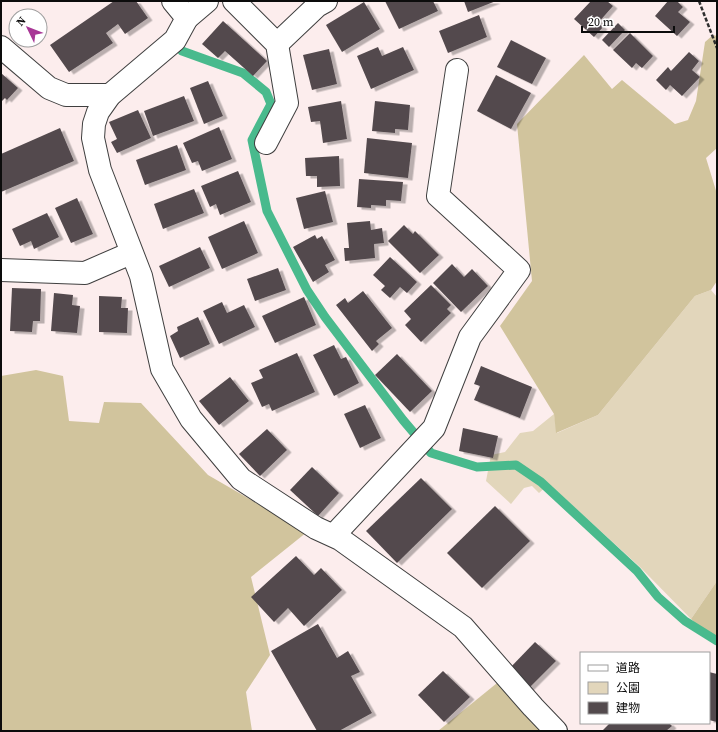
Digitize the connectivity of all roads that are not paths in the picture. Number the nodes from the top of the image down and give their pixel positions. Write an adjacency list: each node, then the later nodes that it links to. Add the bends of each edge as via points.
1 (173, 1): 5 (street)
2 (207, 1): 5 (street)
3 (234, 1): 6 (street)
4 (326, 1): 6 (street, via 317,6)
5 (187, 18): 9 (street, via 175,40)
6 (277, 44): 10 (street, via 288,104)
7 (1, 47): 9 (street, via 49,88 66,95)
8 (457, 70): 13 (street, via 438,196 519,270 470,337 434,428)
9 (110, 95): 11 (street, via 98,112 93,138 100,170)
10 (266, 143)
11 (131, 253): 12 (street, via 85,273); 13 (street, via 140,276 162,369 191,419 241,479 316,528)
12 (1, 270)
13 (334, 535): 14 (street, via 463,627)
14 (556, 731)

